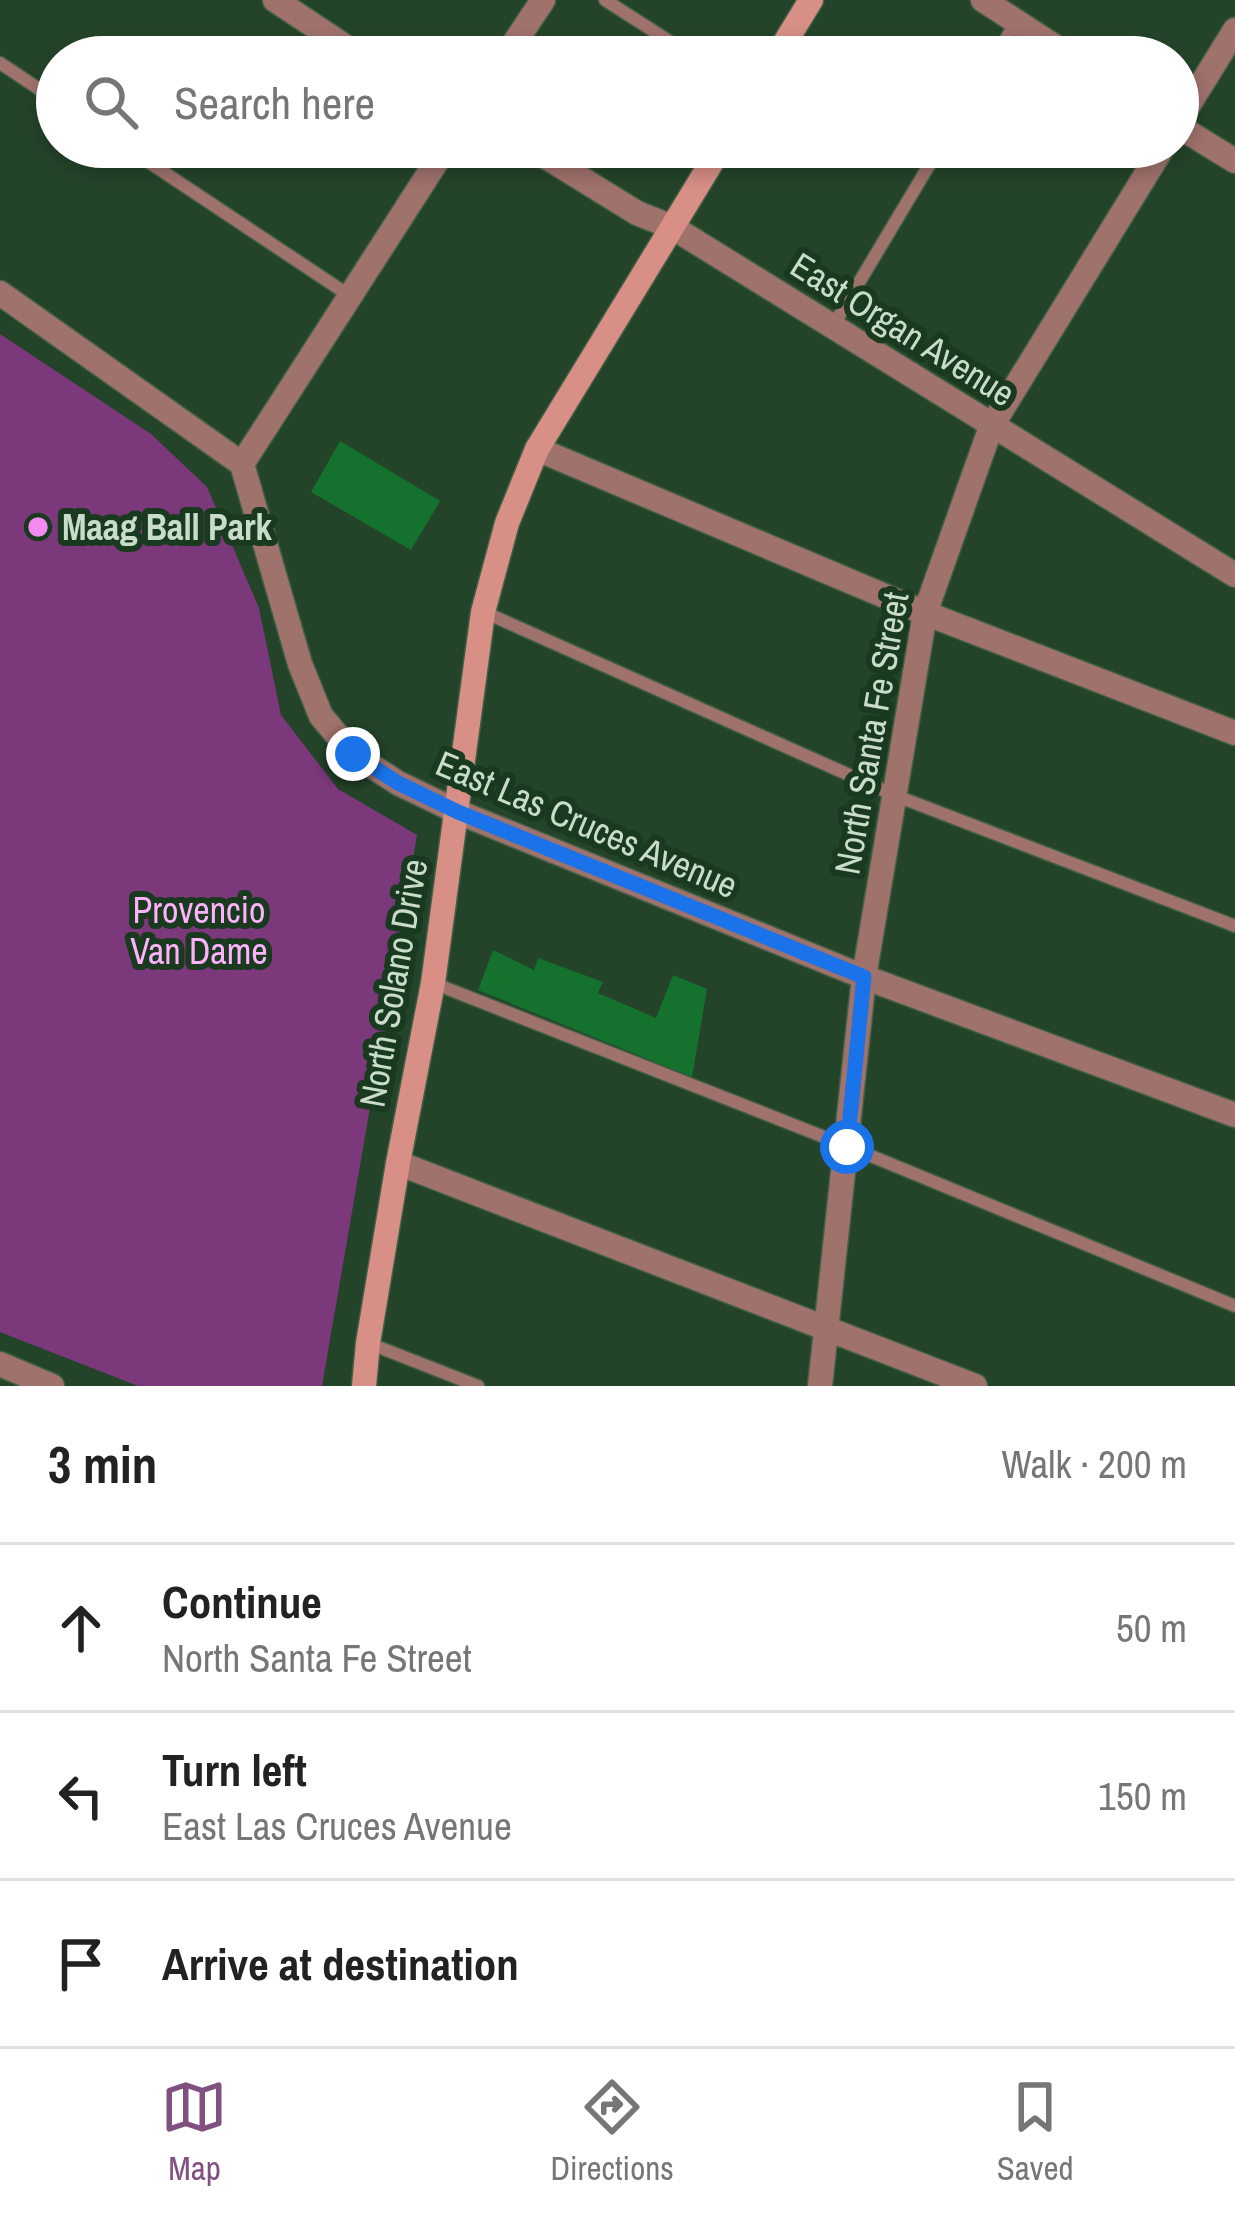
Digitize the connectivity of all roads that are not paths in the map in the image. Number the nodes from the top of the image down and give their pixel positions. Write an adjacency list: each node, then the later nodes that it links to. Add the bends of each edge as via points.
1 (275, 0): 8 (street)
2 (542, 0): 9 (street)
3 (605, 0): 10 (lane)
4 (811, 0): 11 (main road)
5 (983, 0): 6 (street)
6 (1016, 22): 12 (lane); 13 (street)
7 (1235, 30): 16 (street)
8 (329, 36)
9 (519, 36)
10 (661, 36)
11 (789, 36)
12 (1008, 36)
13 (1038, 36)
14 (0, 63): 15 (lane)
15 (36, 87)
16 (1199, 89)
17 (1199, 138): 18 (street)
18 (1235, 161)
19 (158, 168): 27 (lane)
20 (432, 168): 27 (street)
21 (564, 168): 25 (street, East Organ Avenue)
22 (708, 168): 25 (main road, North Solano Drive)
23 (927, 168): 28 (lane)
24 (1150, 168): 29 (street, North Santa Fe Street)
25 (672, 226): 28 (street, East Organ Avenue); 30 (main road, North Solano Drive)
26 (0, 293): 31 (street)
27 (350, 296): 31 (street)
28 (832, 326): 29 (street, East Organ Avenue)
29 (991, 427): 32 (street, East Organ Avenue); 34 (street, North Santa Fe Street)
30 (537, 449): 33 (main road, North Solano Drive); 34 (street)
31 (242, 464): 37 (street, East Las Cruces Avenue, via 321,716 353,754)
32 (1235, 575)
33 (483, 612): 36 (lane); 37 (main road, North Solano Drive)
34 (925, 613): 35 (street); 36 (street, North Santa Fe Street)
35 (1235, 733)
36 (894, 795): 38 (lane); 39 (street, North Santa Fe Street)
37 (458, 812): 39 (street, East Las Cruces Avenue); 40 (main road, North Solano Drive)
38 (1235, 926)
39 (864, 977): 41 (street, East Las Cruces Avenue); 42 (street, North Santa Fe Street)
40 (434, 983): 42 (lane); 43 (main road, North Solano Drive)
41 (1235, 1115)
42 (847, 1147): 44 (lane); 45 (street, North Santa Fe Street)
43 (398, 1163): 45 (street); 46 (main road, North Solano Drive)
44 (1235, 1306)
45 (828, 1329): 51 (street, North Santa Fe Street); 52 (street)
46 (368, 1343): 49 (main road, North Solano Drive); 50 (lane)
47 (0, 1364): 48 (street)
48 (52, 1386)
49 (364, 1386)
50 (478, 1386)
51 (820, 1386)
52 (975, 1386)

